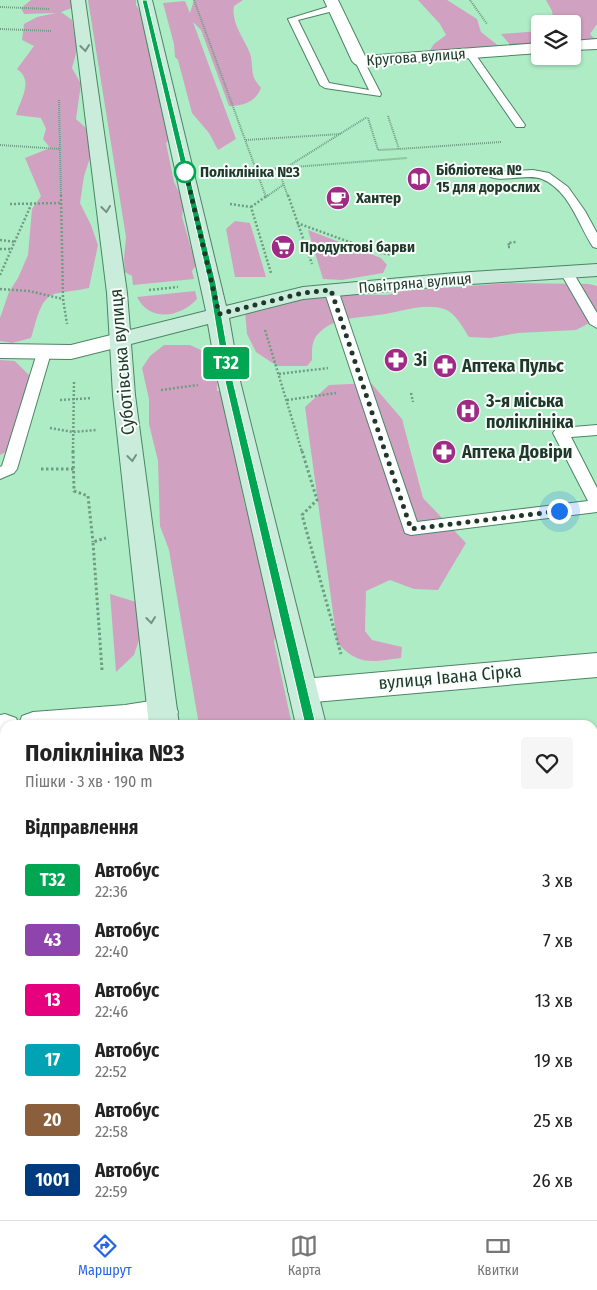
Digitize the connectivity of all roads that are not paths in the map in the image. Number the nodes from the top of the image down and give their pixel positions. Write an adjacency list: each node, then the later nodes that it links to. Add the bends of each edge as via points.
1 (78, 0): 17 (street, Суботівська вулиця, one-way to 17, via 116,293)
2 (145, 0): 15 (street)
3 (333, 4): 8 (street, Кругова вулиця); 8 (lane, via 293,19 325,85 376,94)
4 (597, 44): 5 (street)
5 (581, 45)
6 (531, 49): 7 (street, Кругова вулиця)
7 (470, 53): 8 (street, Кругова вулиця); 9 (lane)
8 (360, 61)
9 (520, 125)
10 (494, 176): 11 (lane, via 534,173 562,186)
11 (597, 244)
12 (597, 270): 13 (street, Повітряна вулиця)
13 (566, 272): 14 (street, Повітряна вулиця); 16 (lane)
14 (331, 290): 15 (street, Повітряна вулиця, via 303,293); 22 (lane, via 411,529)
15 (219, 314): 17 (street, Повітряна вулиця); 24 (street, via 229,381)
16 (597, 324)
17 (119, 340): 19 (street, Повітряна вулиця, via 71,352); 25 (street, Суботівська вулиця, one-way to 25)
18 (0, 351): 19 (street, Повітряна вулиця)
19 (44, 353): 21 (lane, via 9,469)
20 (597, 430): 22 (lane, via 561,433)
21 (0, 474)
22 (597, 505)
23 (597, 665): 24 (street, вулиця Івана Сірка)
24 (303, 691): 27 (street)
25 (163, 718): 26 (street)
26 (99, 720)
27 (309, 720)

